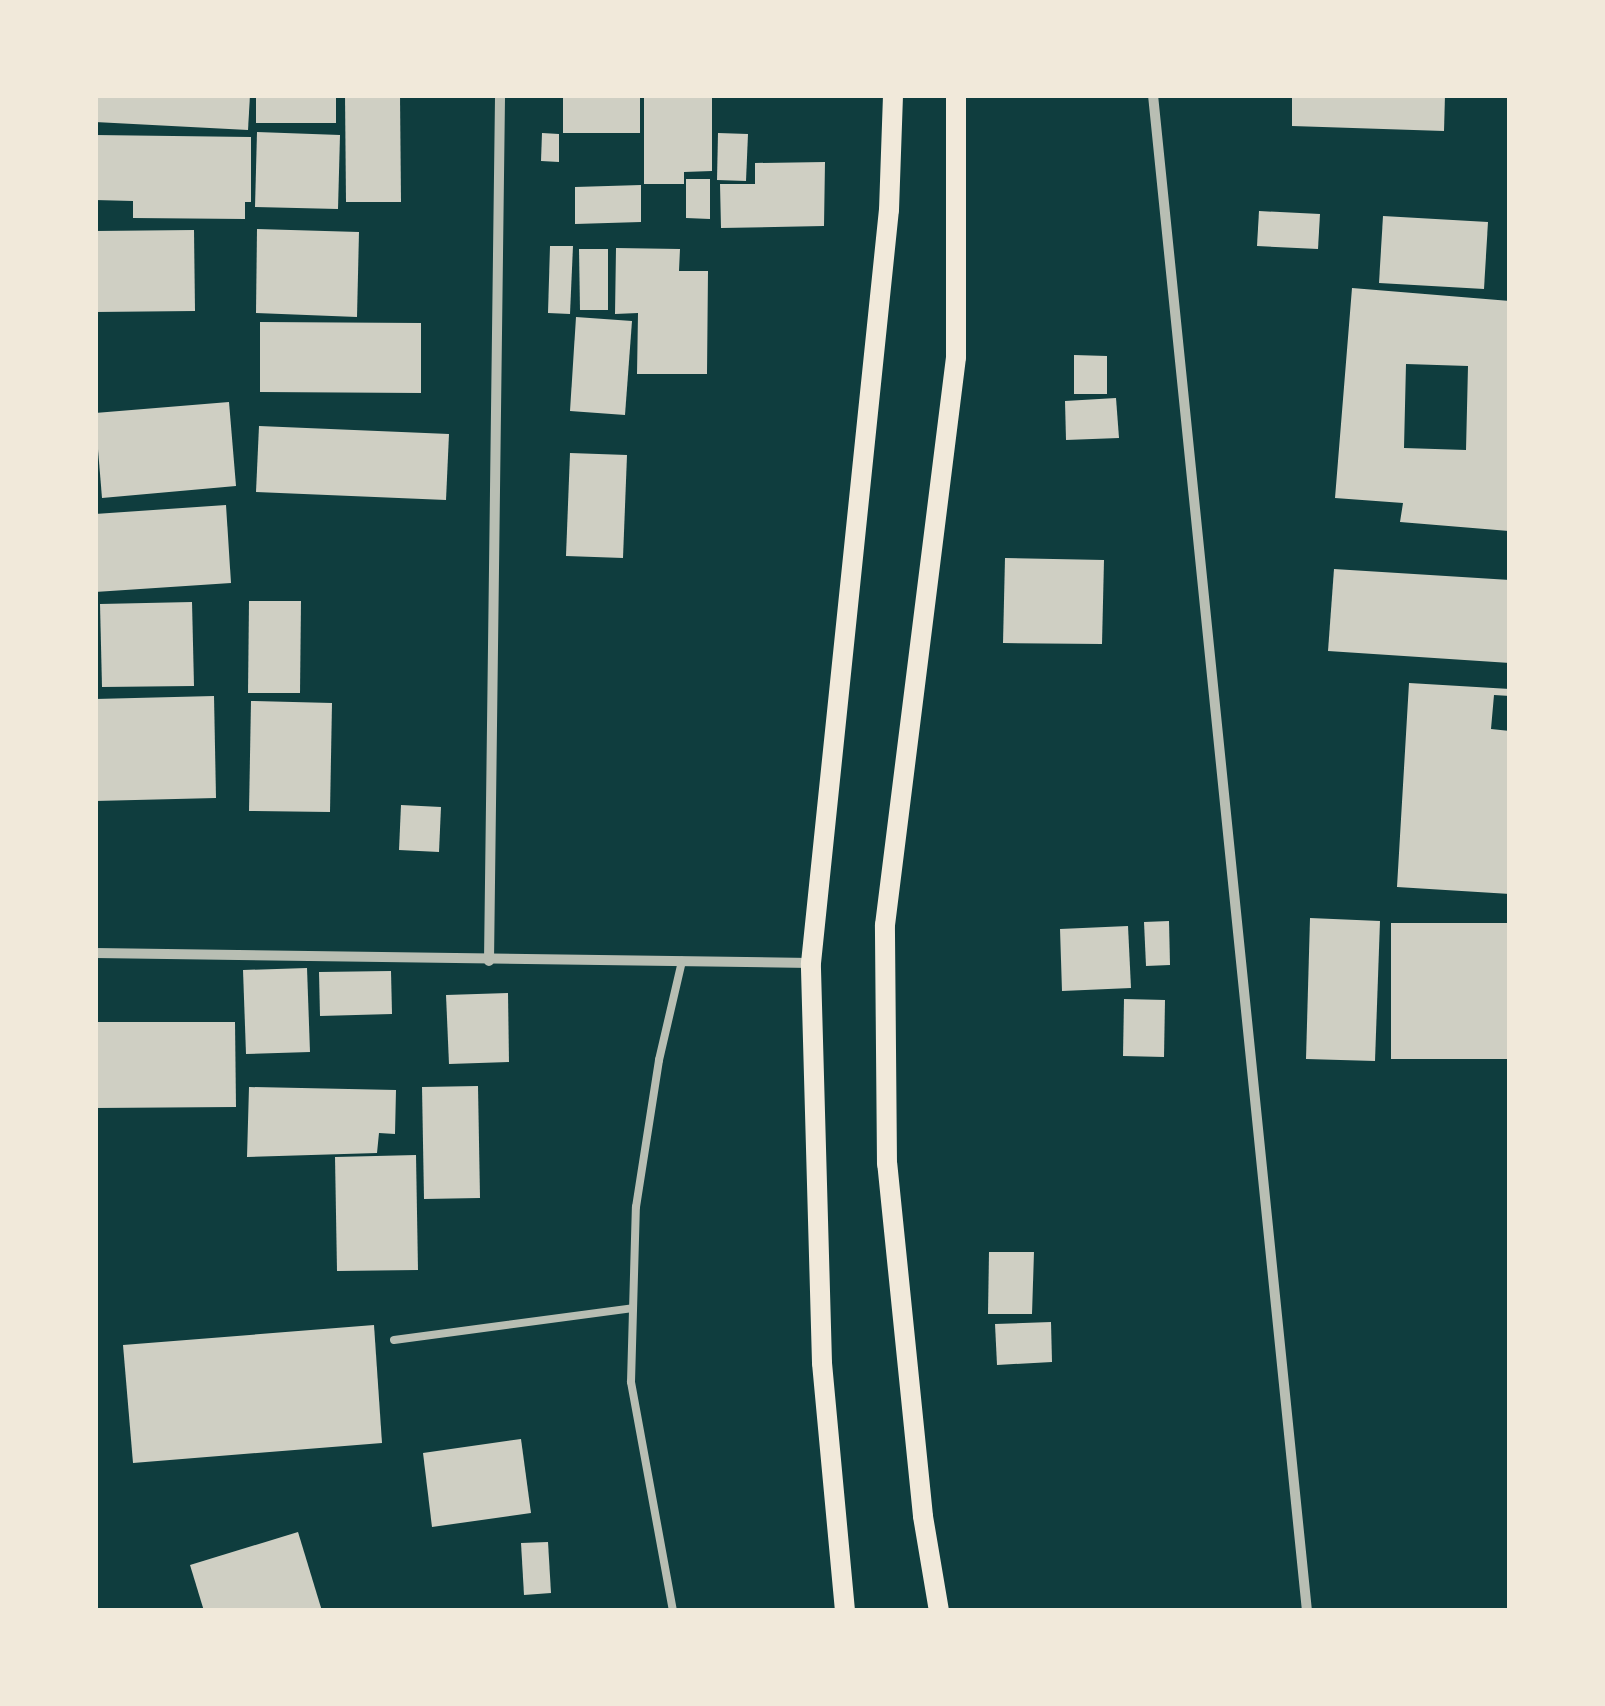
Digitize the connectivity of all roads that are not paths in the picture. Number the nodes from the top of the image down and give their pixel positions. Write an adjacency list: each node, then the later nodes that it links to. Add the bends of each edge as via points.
1 (500, 95): 6 (street)
2 (893, 95): 8 (main road, via 889,210)
3 (956, 95): 13 (main road, via 956,357 885,925 887,1164 923,1516)
4 (1152, 95): 14 (street)
5 (95, 953): 6 (street)
6 (489, 960): 7 (street)
7 (682, 961): 8 (street); 9 (lane, via 636,1206)
8 (811, 963): 12 (main road, via 822,1363)
9 (633, 1308): 10 (lane); 11 (lane, via 631,1382)
10 (394, 1340)
11 (672, 1611)
12 (846, 1611)
13 (940, 1611)
14 (1307, 1611)

